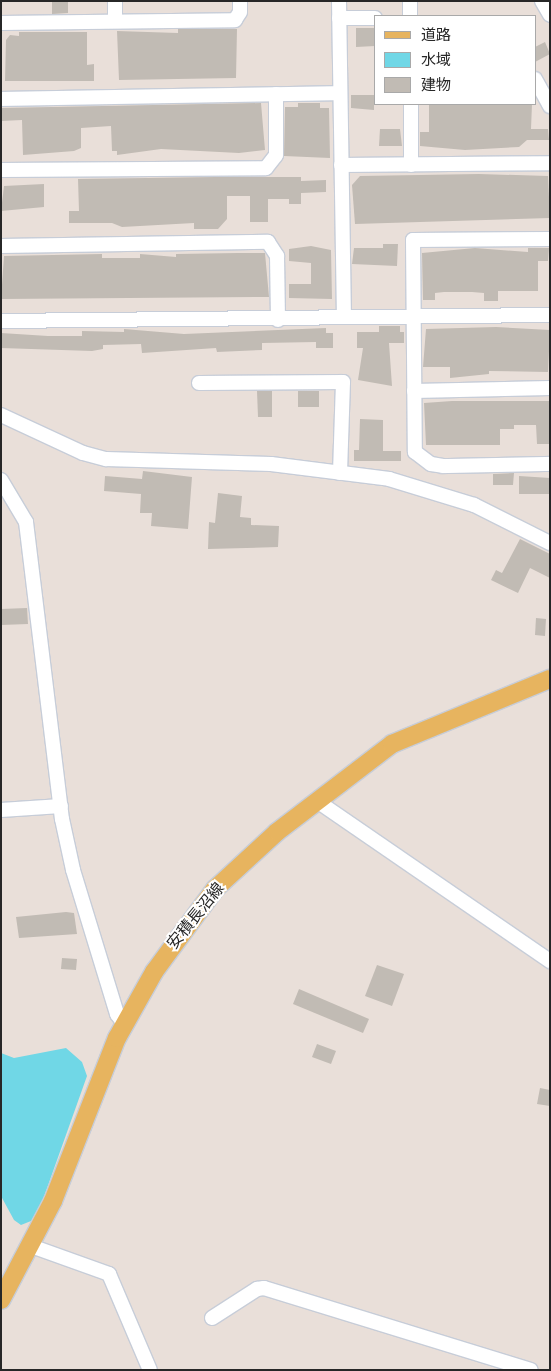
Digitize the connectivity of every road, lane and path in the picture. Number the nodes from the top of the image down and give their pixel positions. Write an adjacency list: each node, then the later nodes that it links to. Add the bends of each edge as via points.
1 (115, 1): 10 (street)
2 (240, 1): 10 (street, via 240,12 235,20)
3 (339, 1): 8 (street)
4 (410, 1): 6 (street)
5 (542, 1): 7 (street)
6 (410, 15)
7 (550, 15)
8 (339, 18): 9 (street); 13 (street)
9 (374, 18)
10 (115, 21): 11 (street)
11 (1, 23)
12 (537, 87): 17 (street)
13 (340, 93): 14 (street); 19 (street)
14 (276, 94): 15 (street); 21 (street, via 276,155 266,168)
15 (1, 99)
16 (411, 105): 20 (street)
17 (550, 106)
18 (550, 163): 20 (street)
19 (341, 165): 20 (street); 26 (street)
20 (411, 165)
21 (1, 170)
22 (550, 239): 25 (street, via 413,240)
23 (1, 246): 27 (street, via 268,242 277,256)
24 (550, 314): 25 (street)
25 (414, 317): 26 (street); 31 (street)
26 (344, 318): 27 (street)
27 (278, 320): 28 (street)
28 (1, 321)
29 (199, 383): 34 (street, via 344,382)
30 (550, 388): 31 (street)
31 (414, 391): 33 (street, via 415,452 431,464)
32 (1, 415): 34 (street, via 83,452 106,458 203,459)
33 (550, 464)
34 (340, 473): 36 (street, via 389,479 444,495 482,509)
35 (1, 480): 39 (street, via 26,522)
36 (550, 543)
37 (550, 680): 38 (main road, 安積長沼線, via 392,744)
38 (317, 801): 41 (street); 42 (main road, 安積長沼線, via 216,889 154,972)
39 (61, 806): 40 (street); 42 (street, via 73,870 117,1014)
40 (1, 810)
41 (550, 960)
42 (124, 1024): 43 (main road, 安積長沼線, via 108,1057 72,1158)
43 (31, 1246): 44 (main road, 安積長沼線); 46 (street, via 109,1274)
44 (1, 1300)
45 (212, 1318): 47 (street, via 257,1289 264,1288)
46 (150, 1370)
47 (531, 1370)

